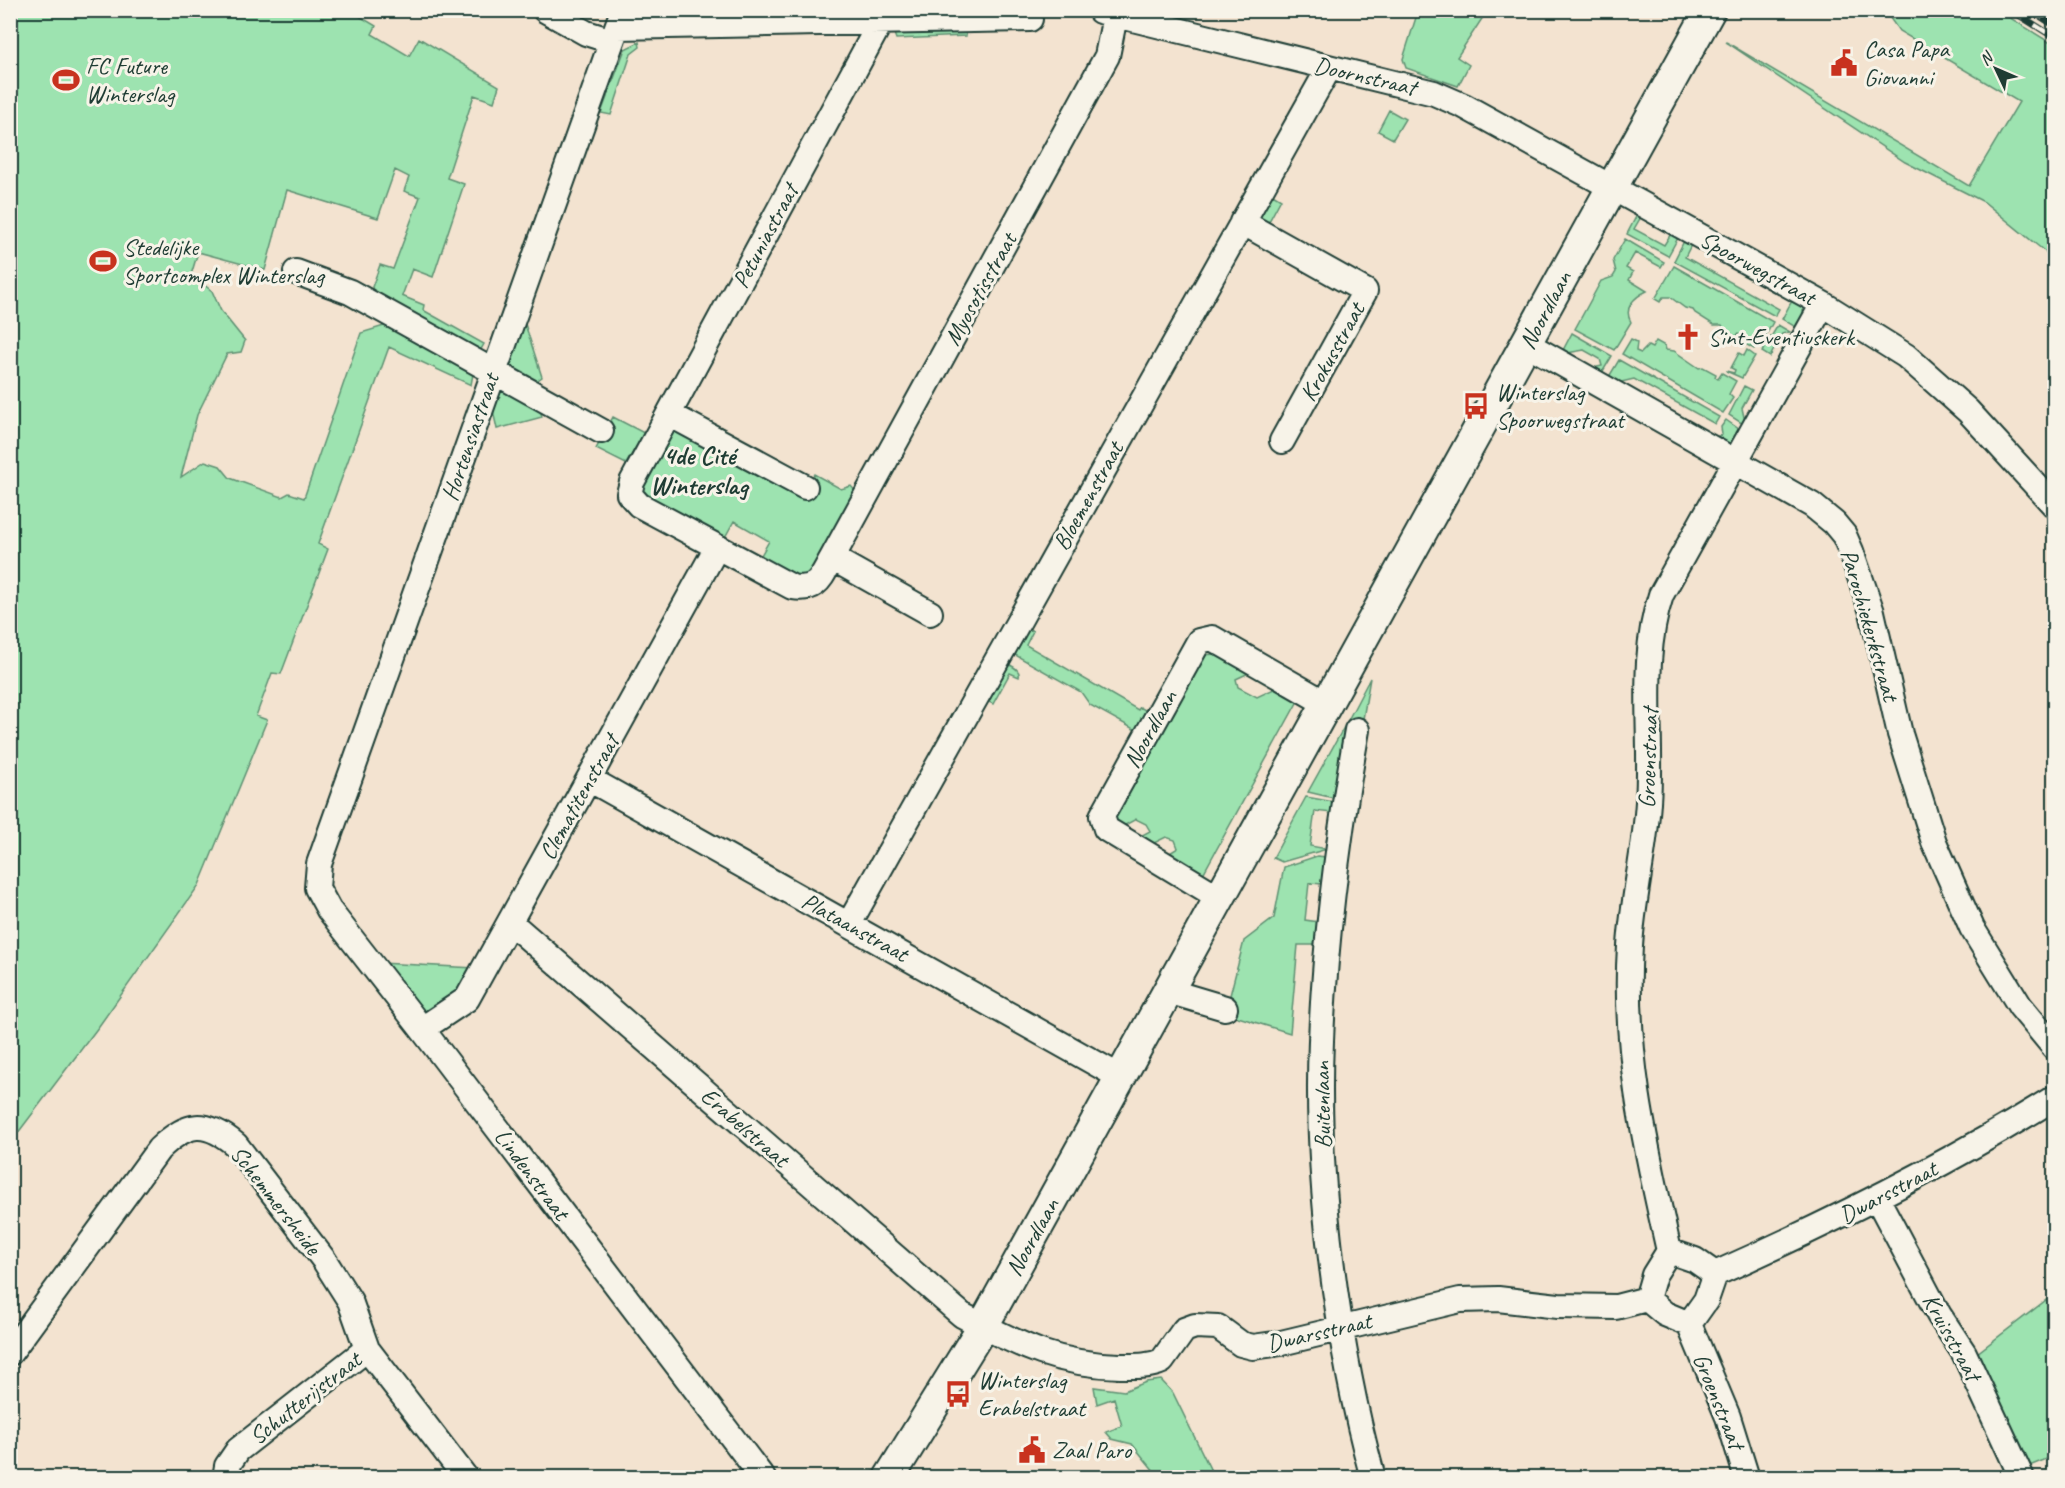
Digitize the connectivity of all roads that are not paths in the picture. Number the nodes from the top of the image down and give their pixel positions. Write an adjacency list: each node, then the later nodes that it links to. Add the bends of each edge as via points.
1 (545, 10): 6 (street, via 586,33)
2 (1710, 10): 8 (street, Noordlaan)
3 (1107, 13): 7 (street, Doornstraat); 21 (street, Myosotisstraat, via 1107,56)
4 (1030, 19): 5 (street)
5 (880, 23): 6 (street); 14 (street, Petuniastraat)
6 (617, 26): 13 (street, Hortensiastraat)
7 (1329, 68): 8 (street, Doornstraat, via 1434,93); 9 (street, Bloemenstraat)
8 (1612, 188): 11 (street, Spoorwegstraat); 12 (street, Noordlaan)
9 (1242, 222): 16 (street, Krokusstraat, via 1365,291); 29 (street, Bloemenstraat)
10 (296, 272): 13 (street, Hortensiastraat, via 350,292)
11 (1823, 304): 17 (street, Groenstraat); 19 (street, Spoorwegstraat, via 1906,356 1968,411)
12 (1527, 344): 17 (street, Parochiekerkstraat); 23 (street, Noordlaan)
13 (493, 372): 15 (street, Hortensiastraat); 26 (street, Hortensiastraat)
14 (669, 414): 18 (street); 20 (street, Petuniastraat, via 628,494 639,505)
15 (601, 431)
16 (1282, 441)
17 (1735, 462): 33 (street, Parochiekerkstraat, via 1812,505 1834,522 1844,536 1872,612 1900,734 1934,842 1972,928 2020,1006); 37 (street, Groenstraat, via 1661,595 1648,658 1648,804 1630,947 1629,1020 1634,1084)
18 (805, 487)
19 (2055, 505)
20 (717, 547): 21 (street, Myosotisstraat, via 792,587 806,589 818,583); 25 (street, Clematitenstraat)
21 (832, 558): 22 (street)
22 (930, 613)
23 (1327, 704): 27 (street, Noordlaan); 27 (street, Noordlaan, via 1212,638 1199,641 1102,816 1106,829)
24 (1357, 730): 42 (street, Buitenlaan, via 1332,898 1321,1042 1323,1161)
25 (589, 779): 28 (street, Clematitenstraat); 29 (street, Plataanstraat)
26 (319, 864): 32 (street, Lindenstraat, via 317,888 328,910)
27 (1220, 898): 30 (street, Noordlaan)
28 (510, 922): 32 (street, Clematitenstraat, via 467,999); 41 (street, Erabelstraat, via 962,1316)
29 (849, 924): 34 (street, Plataanstraat)
30 (1168, 991): 31 (street); 34 (street, Noordlaan)
31 (1225, 1008)
32 (422, 1029): 47 (street, Lindenstraat)
33 (2055, 1047)
34 (1120, 1077): 41 (street, Noordlaan)
35 (2055, 1098): 36 (street, Dwarsstraat)
36 (1878, 1198): 38 (street, Dwarsstraat); 51 (street, Kruisstraat, via 1939,1316 1964,1353)
37 (1670, 1251): 38 (street, via 1695,1260); 39 (street, via 1654,1275)
38 (1715, 1274): 40 (street, via 1706,1300)
39 (1647, 1299): 40 (street, via 1665,1314); 42 (street, Dwarsstraat, via 1616,1307 1460,1300)
40 (1689, 1324): 50 (street, Groenstraat, via 1728,1417)
41 (983, 1326): 42 (street, Dwarsstraat, via 1046,1355 1088,1365 1138,1366 1162,1361 1184,1330 1195,1326 1218,1327 1241,1344 1253,1347); 48 (street, Noordlaan)
42 (1342, 1327): 49 (street, Buitenlaan)
43 (367, 1349): 44 (street, Schemmersheide, via 350,1301 324,1260 236,1145 220,1132 203,1126 178,1131 159,1149); 45 (street, Schutterijstraat, via 238,1450 226,1466); 46 (street, Schemmersheide)
44 (10, 1353)
45 (225, 1478)
46 (466, 1478)
47 (763, 1478)
48 (889, 1478)
49 (1373, 1478)
50 (1747, 1478)
51 (2022, 1478)

